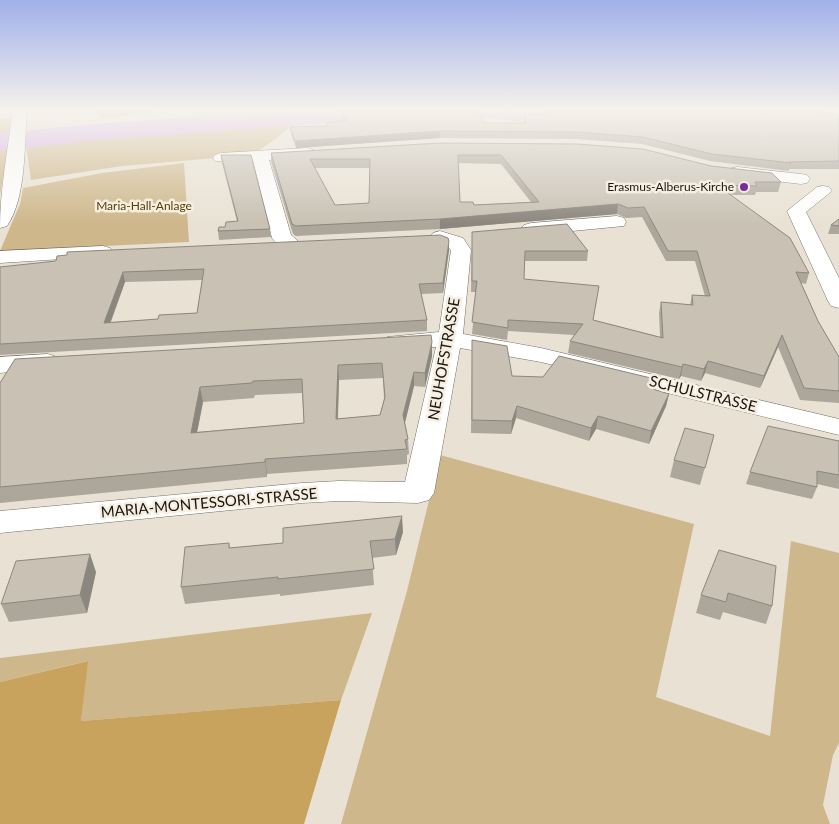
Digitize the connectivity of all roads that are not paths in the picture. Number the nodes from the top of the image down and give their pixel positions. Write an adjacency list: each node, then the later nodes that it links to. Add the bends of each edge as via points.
1 (16, 147): 7 (street, via 7,207)
2 (326, 152): 3 (street)
3 (260, 156): 4 (street); 11 (street, via 282,238)
4 (221, 158)
5 (726, 170): 6 (street, via 808,177 804,184)
6 (831, 192): 16 (street, via 796,211)
7 (0, 222)
8 (617, 222): 9 (street)
9 (509, 231)
10 (469, 234): 17 (street, NEUHOFSTRASSE, via 430,237 454,241 461,250)
11 (289, 242): 12 (street); 13 (street)
12 (310, 243)
13 (261, 244)
14 (119, 251): 15 (street)
15 (0, 257)
16 (839, 301)
17 (450, 339): 18 (street, SCHULSTRASSE); 21 (street, SCHULSTRASSE, via 540,355); 22 (street, NEUHOFSTRASSE)
18 (371, 343)
19 (68, 361): 20 (street)
20 (0, 365)
21 (839, 427)
22 (418, 493): 23 (street, MARIA-MONTESSORI-STRASSE, via 302,493)
23 (0, 522)

